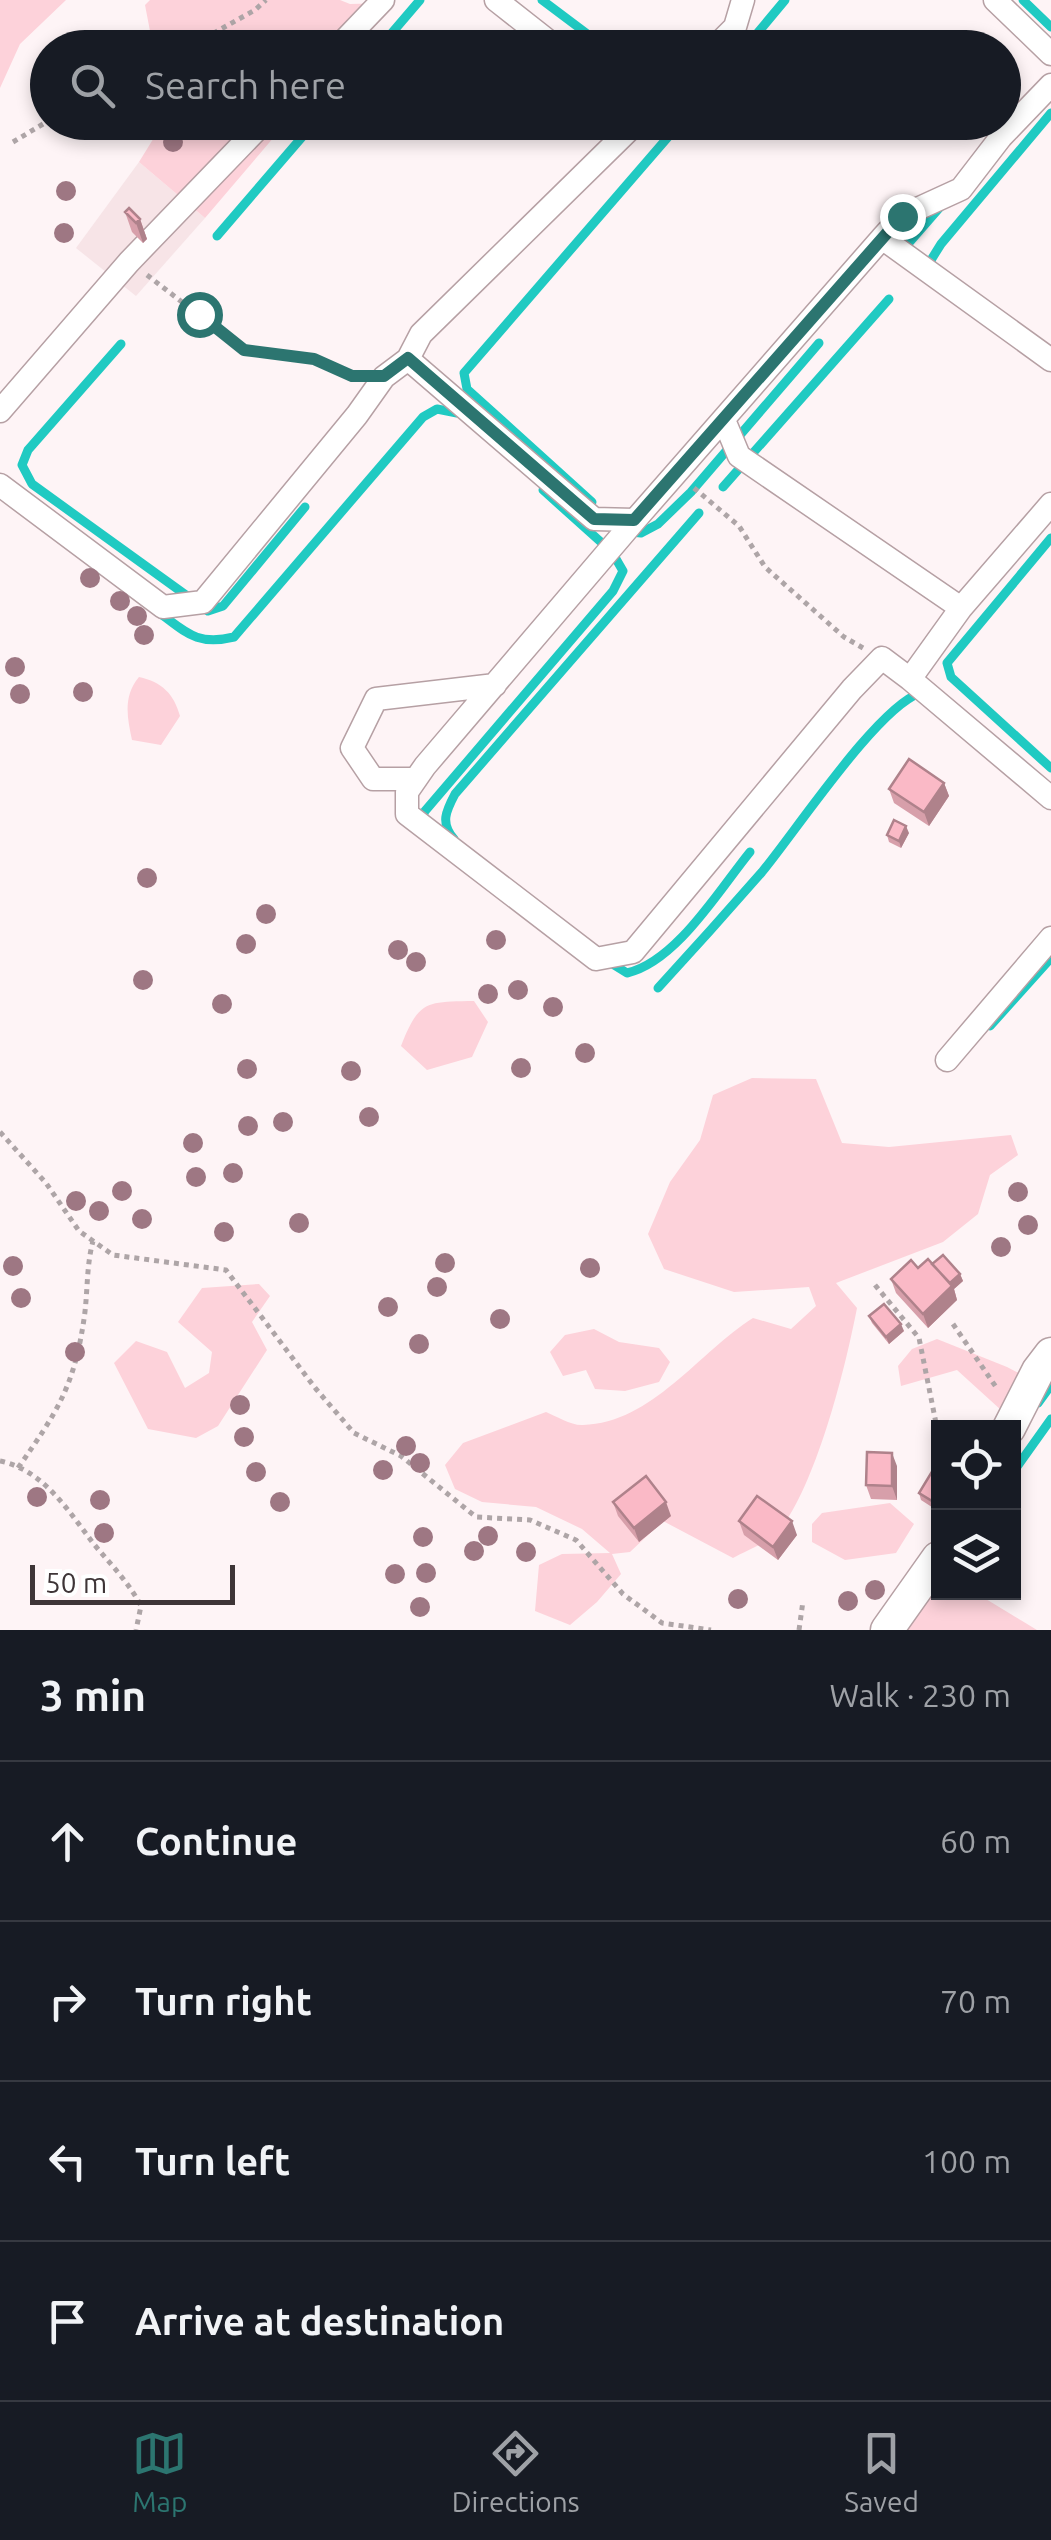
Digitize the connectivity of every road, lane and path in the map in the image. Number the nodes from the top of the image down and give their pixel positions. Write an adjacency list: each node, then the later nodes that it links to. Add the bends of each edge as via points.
1 (266, 0): 6 (path)
2 (383, 0): 7 (street)
3 (496, 0): 8 (street)
4 (743, 0): 9 (street)
5 (996, 0): 10 (street)
6 (220, 30)
7 (354, 30)
8 (534, 30)
9 (732, 30)
10 (1051, 54)
11 (1051, 85): 12 (street)
12 (1021, 116)
13 (30, 132): 17 (path)
14 (247, 140): 19 (street)
15 (619, 140): 20 (street, via 422,334)
16 (999, 140): 18 (street, via 961,189 902,216)
17 (12, 142)
18 (882, 238): 21 (street); 24 (street)
19 (129, 262): 22 (path, via 244,350 314,359 352,376); 23 (street)
20 (408, 358): 22 (street); 28 (street)
21 (1051, 360)
22 (384, 376): 26 (street, via 203,602 163,607)
23 (0, 411)
24 (724, 420): 25 (street); 31 (street, via 739,456)
25 (677, 474): 29 (street); 32 (path, via 739,526 766,567 844,637)
26 (0, 485)
27 (1051, 504): 31 (street)
28 (594, 519): 29 (street); 30 (street)
29 (634, 520): 30 (street)
30 (604, 559): 34 (street)
31 (961, 608): 33 (street)
32 (882, 658): 33 (street); 35 (street, via 633,952 596,959 407,814 407,792)
33 (910, 679): 36 (street)
34 (495, 686): 35 (street); 35 (street, via 376,699 352,748 373,779)
35 (416, 780)
36 (1051, 798)
37 (1051, 938): 38 (street)
38 (947, 1060)
39 (0, 1132): 40 (path)
40 (93, 1241): 47 (path, via 74,1374 59,1409); 51 (path, via 113,1255 226,1270 354,1433 401,1456 476,1518 530,1520 576,1540 623,1594 662,1622)
41 (875, 1285): 45 (path, via 919,1338)
42 (953, 1324): 44 (path, via 995,1384)
43 (1051, 1354): 44 (street)
44 (1004, 1412)
45 (935, 1420)
46 (0, 1461): 47 (path)
47 (18, 1468): 50 (path, via 46,1485 120,1572 141,1606)
48 (931, 1568): 53 (street)
49 (803, 1600): 52 (path)
50 (136, 1630)
51 (711, 1630)
52 (799, 1630)
53 (888, 1630)

